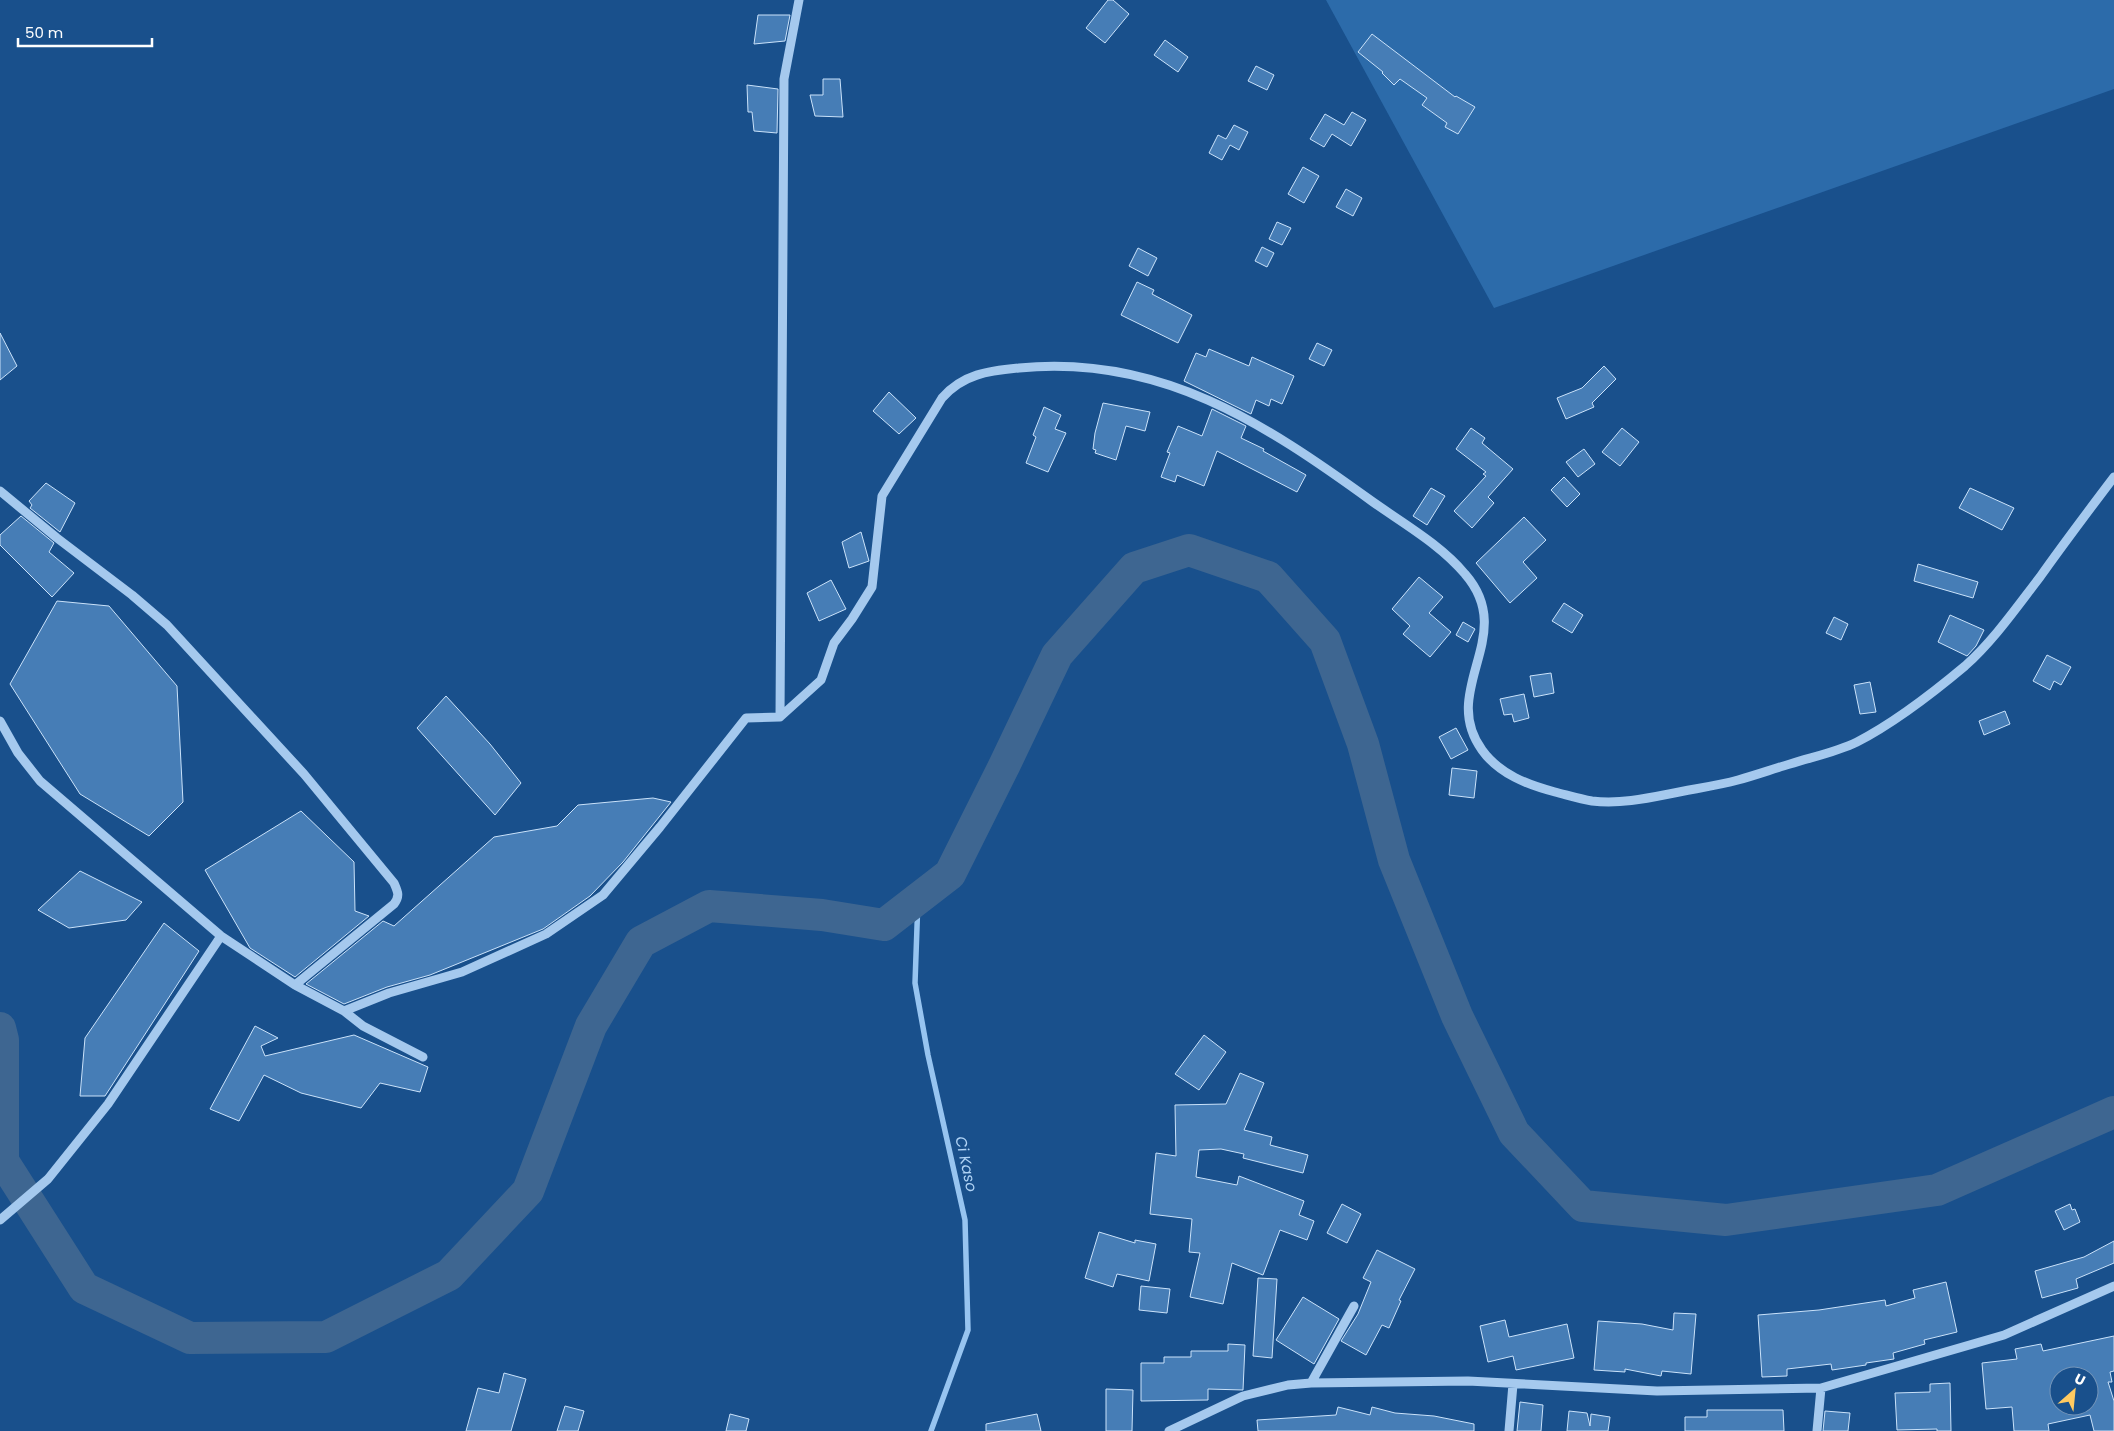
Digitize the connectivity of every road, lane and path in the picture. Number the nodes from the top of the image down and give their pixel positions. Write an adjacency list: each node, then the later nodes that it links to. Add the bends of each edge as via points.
1 (799, 0): 4 (street, via 784,79)
2 (2114, 476): 4 (street, via 1994,637 1964,667 1900,715 1855,743 1736,781 1626,802 1592,801 1528,786 1502,770 1482,751 1467,712 1467,698 1485,632 1484,609 1477,591 1466,574 1442,552 1335,474 1279,436 1235,412 1144,376 1086,367 1039,366 991,371 964,380 947,392 884,492 872,588 834,643 821,680)
3 (0, 491): 7 (street, via 167,625 304,774 394,883 398,892 394,904)
4 (780, 717): 8 (street, via 746,718 603,895 546,934 462,972 389,993)
5 (0, 721): 6 (street, via 18,753 40,781)
6 (221, 936): 7 (street); 10 (street, via 108,1104 48,1179)
7 (295, 985): 8 (street)
8 (344, 1011): 9 (street, via 363,1026)
9 (423, 1056)
10 (0, 1220)
11 (2114, 1286): 15 (street, via 2004,1335)
12 (1354, 1306): 13 (street)
13 (1311, 1383): 14 (street); 16 (street, via 1243,1396)
14 (1513, 1384): 15 (street, via 1657,1391); 17 (street)
15 (1820, 1388): 18 (street)
16 (1169, 1431)
17 (1509, 1431)
18 (1817, 1431)

